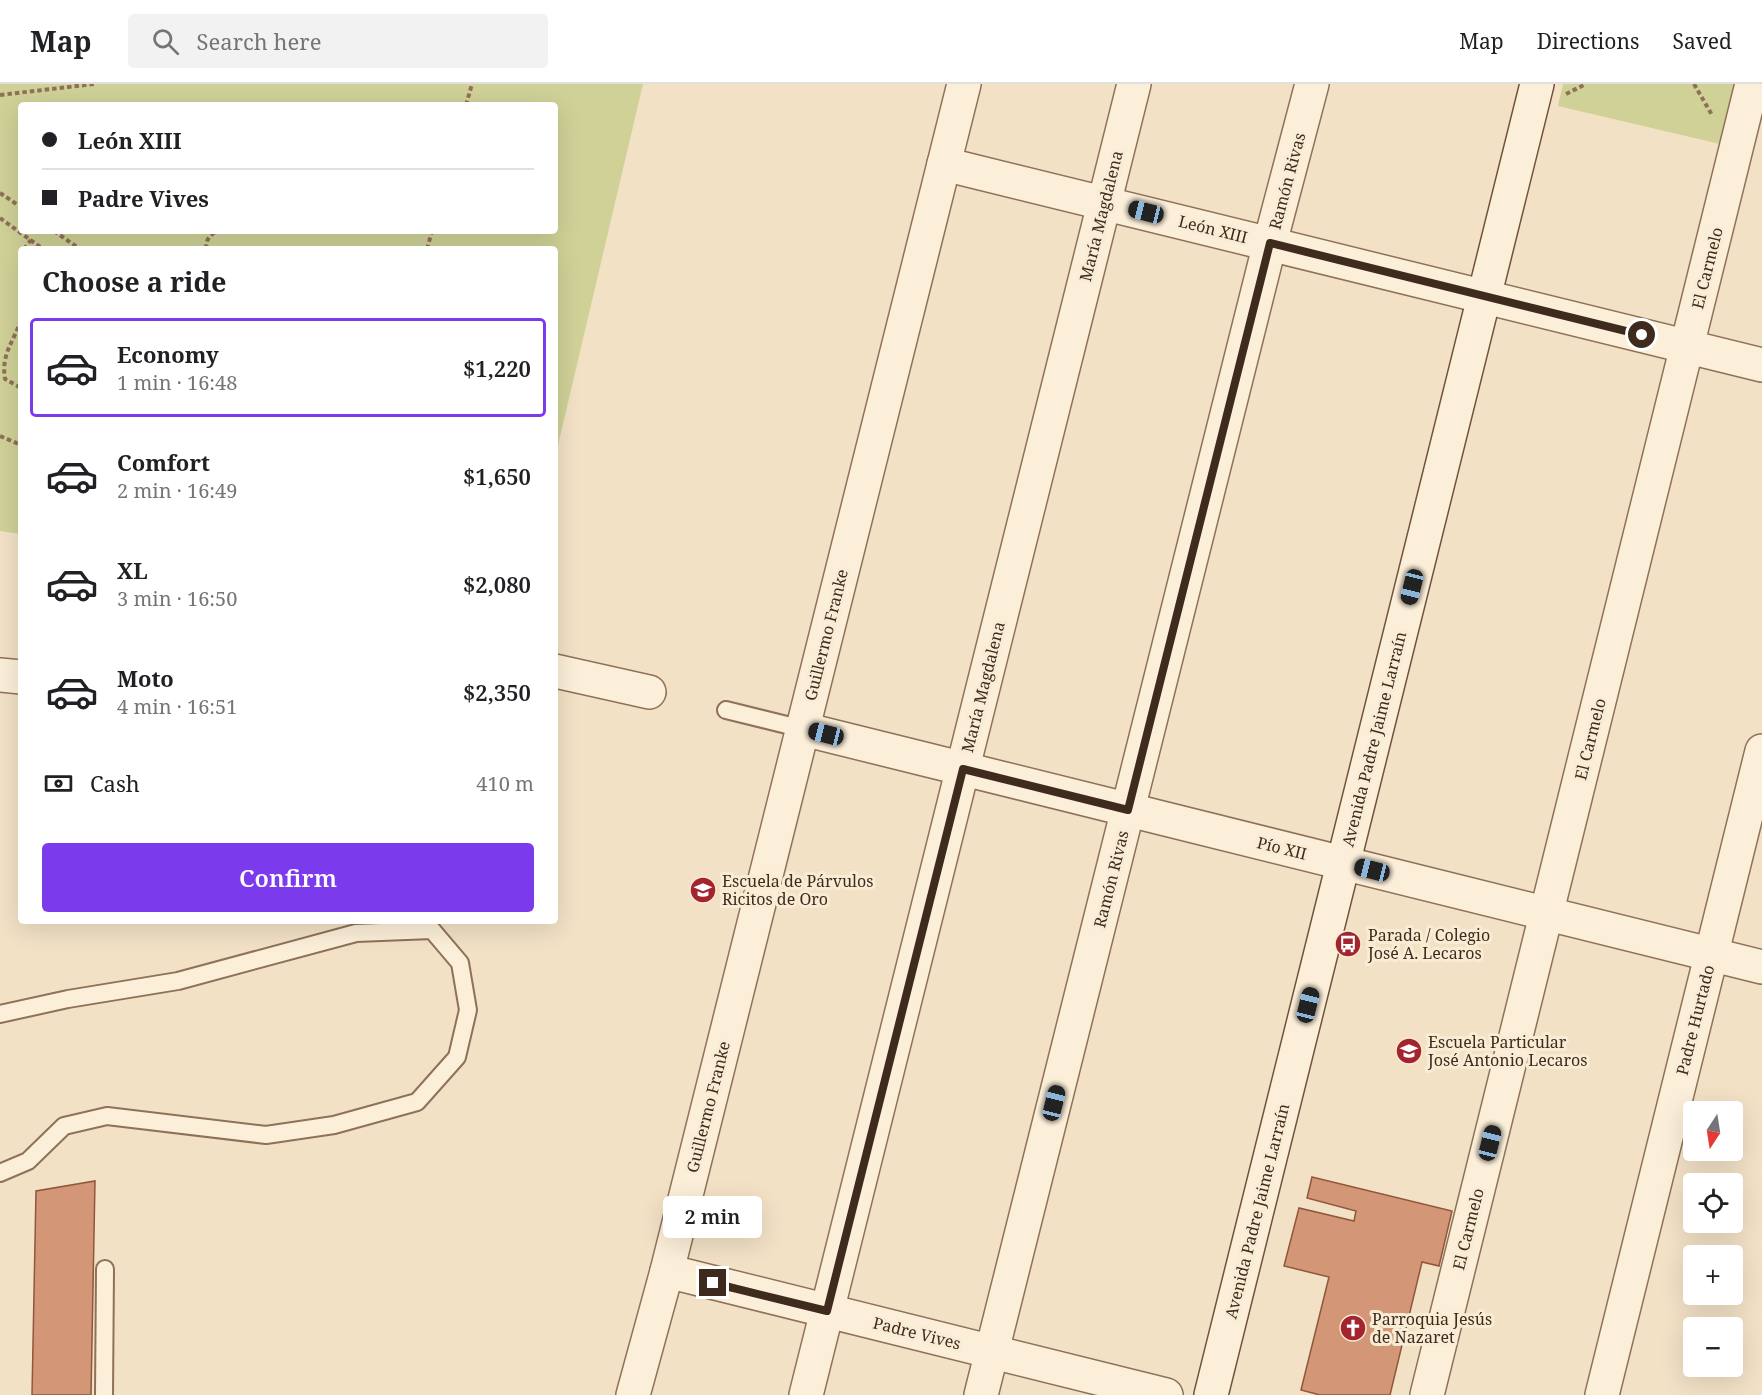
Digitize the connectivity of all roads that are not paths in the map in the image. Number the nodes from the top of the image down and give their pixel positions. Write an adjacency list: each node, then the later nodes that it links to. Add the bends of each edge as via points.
1 (964, 84): 6 (street, Guillermo Franke)
2 (1134, 84): 7 (street, María Magdalena)
3 (1312, 84): 8 (street, Ramón Rivas)
4 (1537, 84): 9 (street, Avenida Padre Jaime Larraín)
5 (1752, 84): 10 (street, El Carmelo)
6 (944, 164): 7 (street, León XIII); 17 (street, Guillermo Franke)
7 (1105, 202): 8 (street, León XIII); 19 (street, María Magdalena)
8 (1270, 243): 9 (street, León XIII); 20 (street, Ramón Rivas)
9 (1484, 296): 10 (street, León XIII); 21 (street, Avenida Padre Jaime Larraín)
10 (1687, 346): 11 (street, León XIII); 22 (street, El Carmelo)
11 (1762, 365)
12 (558, 672): 15 (street)
13 (0, 675): 14 (street)
14 (18, 677)
15 (649, 692)
16 (726, 710): 17 (lane)
17 (803, 729): 19 (street, Pío XII); 28 (street, Guillermo Franke)
18 (1762, 751): 23 (street, Padre Hurtado)
19 (963, 769): 20 (street, Pío XII); 29 (street, María Magdalena)
20 (1128, 810): 21 (street, Pío XII); 30 (street, Ramón Rivas)
21 (1343, 863): 22 (street, Pío XII); 36 (street, Avenida Padre Jaime Larraín)
22 (1546, 914): 23 (street, Pío XII); 37 (street, El Carmelo)
23 (1711, 955): 24 (street, Pío XII); 38 (street, Padre Hurtado)
24 (1762, 967)
25 (0, 1014): 26 (lane, via 178,981 356,933 432,930 460,963 468,1010 457,1058 417,1102 334,1125 266,1135 107,1116 64,1126 27,1161)
26 (0, 1173)
27 (105, 1269): 31 (lane)
28 (667, 1271): 29 (street, Padre Vives); 32 (street, Guillermo Franke)
29 (827, 1311): 30 (street, Padre Vives); 33 (street, María Magdalena)
30 (992, 1352): 34 (street, Ramón Rivas); 35 (street, Padre Vives)
31 (104, 1395)
32 (633, 1395)
33 (806, 1395)
34 (981, 1395)
35 (1167, 1395)
36 (1211, 1395)
37 (1427, 1395)
38 (1602, 1395)

